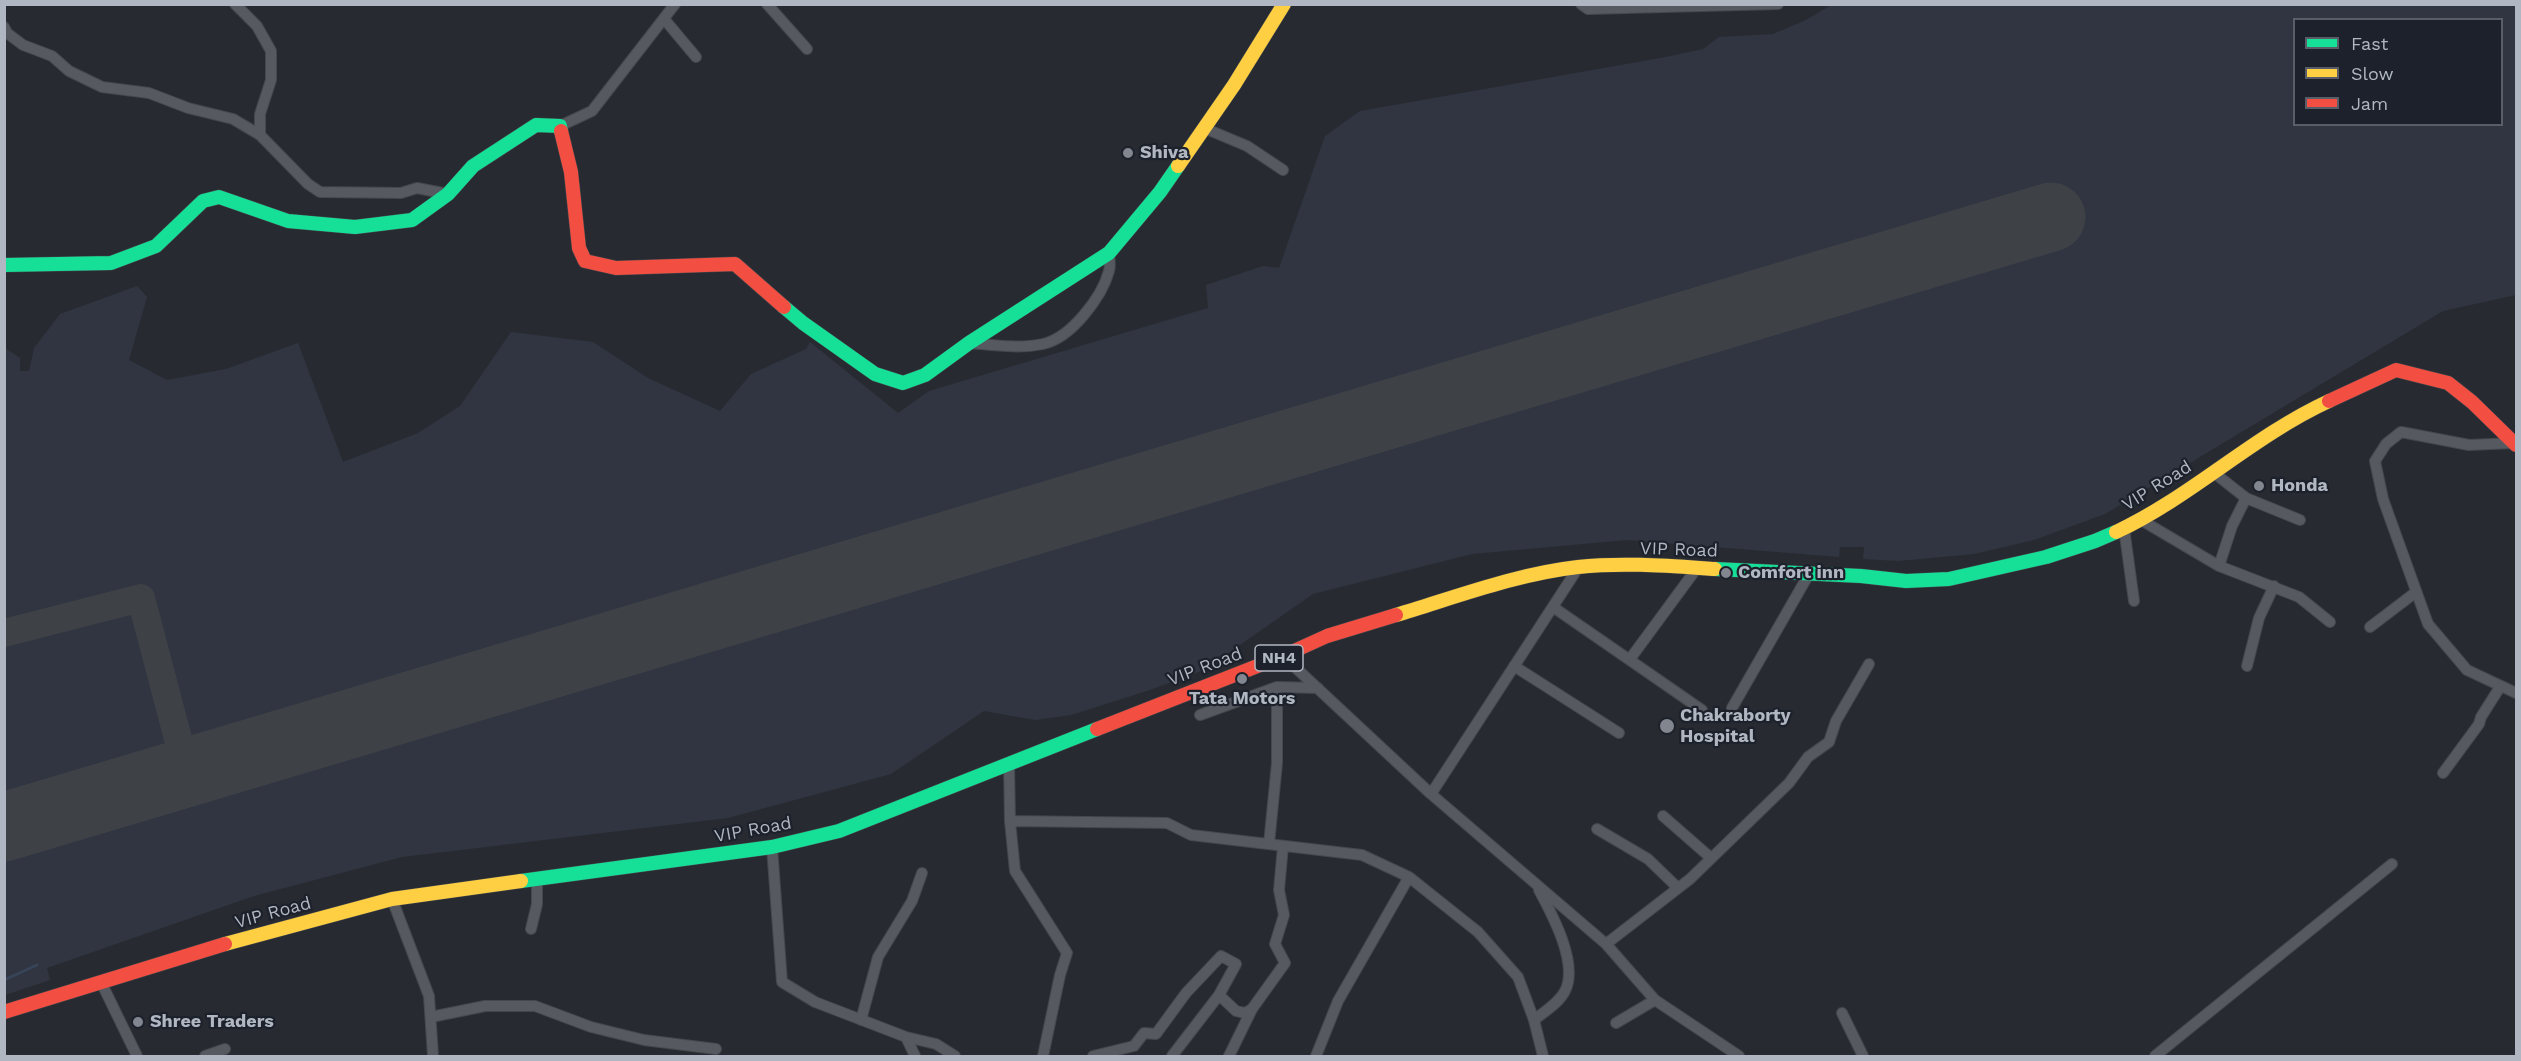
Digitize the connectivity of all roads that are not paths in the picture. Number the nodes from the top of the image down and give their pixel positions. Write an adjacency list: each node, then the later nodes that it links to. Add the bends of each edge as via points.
1 (235, 4): 13 (street, via 257,26 271,51 271,80 260,114)
2 (675, 4): 7 (street)
3 (767, 4): 9 (street)
4 (1284, 4): 12 (main road)
5 (1581, 4): 6 (street, via 1588,9)
6 (1778, 4)
7 (665, 20): 10 (street); 11 (street, via 592,111)
8 (4, 27): 13 (street, via 23,45 52,56 69,71 102,87 149,93 233,119)
9 (807, 49)
10 (696, 57)
11 (560, 126): 15 (main road, via 536,125 473,166); 18 (main road, via 571,172 579,248 585,261 616,268 735,264 803,323 875,374 903,383 925,375)
12 (1204, 128): 14 (street, via 1246,146); 16 (main road, via 1160,192)
13 (260, 135): 15 (street, via 320,192 401,193 417,188)
14 (1283, 170)
15 (448, 194): 17 (main road, via 412,220 355,227 288,221 219,196 203,201 156,246 111,263)
16 (1109, 253): 18 (main road); 18 (street, via 1110,269 1098,298 1073,326 1045,344 1006,347)
17 (4, 265)
18 (969, 343)
19 (2516, 444): 20 (main road, VIP Road / NH4, via 2448,383 2396,370 2318,406); 30 (street, via 2469,445 2401,432 2386,444 2375,461 2383,499)
20 (2213, 472): 21 (street); 22 (main road, VIP Road / NH4)
21 (2246, 498): 23 (street); 25 (street)
22 (2141, 520): 24 (main road, VIP Road / NH4); 25 (street)
23 (2300, 520)
24 (2124, 528): 28 (main road, VIP Road / NH4, via 2046,557 1949,579 1906,581); 31 (street)
25 (2219, 566): 29 (street)
26 (1579, 567): 27 (main road, VIP Road / NH4); 32 (street); 35 (main road, VIP Road / NH4, via 1521,577 1327,636)
27 (1697, 568): 28 (main road, VIP Road / NH4); 36 (street)
28 (1809, 574): 44 (street)
29 (2274, 586): 33 (street, via 2299,597); 39 (street, via 2259,618)
30 (2416, 592): 34 (street); 41 (street, via 2428,624 2467,670)
31 (2134, 601)
32 (1553, 607): 36 (street); 38 (street)
33 (2330, 622)
34 (2370, 627)
35 (1283, 656): 42 (street); 48 (main road, VIP Road / NH4)
36 (1630, 659): 45 (street)
37 (1869, 664): 57 (street, via 1836,721 1829,742 1808,757 1790,783)
38 (1514, 666): 47 (street); 50 (street)
39 (2247, 666)
40 (1277, 687): 42 (street); 46 (street); 54 (street, via 1277,763)
41 (2500, 687): 43 (street); 49 (street)
42 (1318, 688): 50 (street)
43 (2517, 693)
44 (1732, 708)
45 (1702, 710)
46 (1200, 715)
47 (1619, 734)
48 (1009, 763): 52 (street); 56 (main road, VIP Road / NH4, via 839,831)
49 (2443, 773)
50 (1431, 794): 62 (street)
51 (1663, 816): 57 (street)
52 (1010, 821): 54 (street, via 1167,823 1191,835); 85 (street, via 1015,871 1067,953)
53 (1597, 829): 63 (street, via 1648,860)
54 (1269, 844): 55 (street)
55 (1283, 846): 60 (street, via 1362,855); 70 (street, via 1279,890 1284,915 1275,944 1285,963)
56 (771, 848): 61 (main road, VIP Road / NH4); 74 (street, via 782,982 815,1002)
57 (1711, 858): 63 (street)
58 (2392, 864): 93 (street)
59 (922, 873): 74 (street, via 912,901 878,957)
60 (1409, 877): 75 (street, via 1478,933 1518,977); 89 (street, via 1338,1001)
61 (537, 880): 64 (main road, VIP Road / NH4); 65 (street)
62 (1536, 884): 66 (street); 75 (street, via 1559,927 1569,971 1565,991)
63 (1678, 888): 66 (street)
64 (392, 899): 67 (main road, VIP Road / NH4); 73 (street, via 429,996)
65 (531, 929)
66 (1606, 944): 69 (street)
67 (101, 982): 71 (main road, VIP Road / NH4); 80 (street)
68 (1219, 995): 70 (street, via 1236,1011 1245,1013); 86 (street, via 1236,964 1221,956 1186,993 1156,1034 1144,1033 1134,1046); 87 (street)
69 (1655, 1000): 76 (street); 91 (street)
70 (1252, 1009): 88 (street)
71 (4, 1012)
72 (1842, 1013): 92 (street)
73 (431, 1017): 79 (street, via 485,1006 535,1006 591,1027 644,1040); 82 (street)
74 (861, 1020): 77 (street)
75 (1534, 1020): 90 (street)
76 (1616, 1023)
77 (906, 1037): 83 (street); 84 (street, via 936,1044)
78 (225, 1049): 81 (street)
79 (716, 1049)
80 (137, 1056)
81 (205, 1056)
82 (433, 1056)
83 (915, 1056)
84 (955, 1056)
85 (1043, 1056)
86 (1093, 1056)
87 (1172, 1056)
88 (1229, 1056)
89 (1316, 1056)
90 (1543, 1056)
91 (1739, 1056)
92 (1863, 1056)
93 (2155, 1056)

